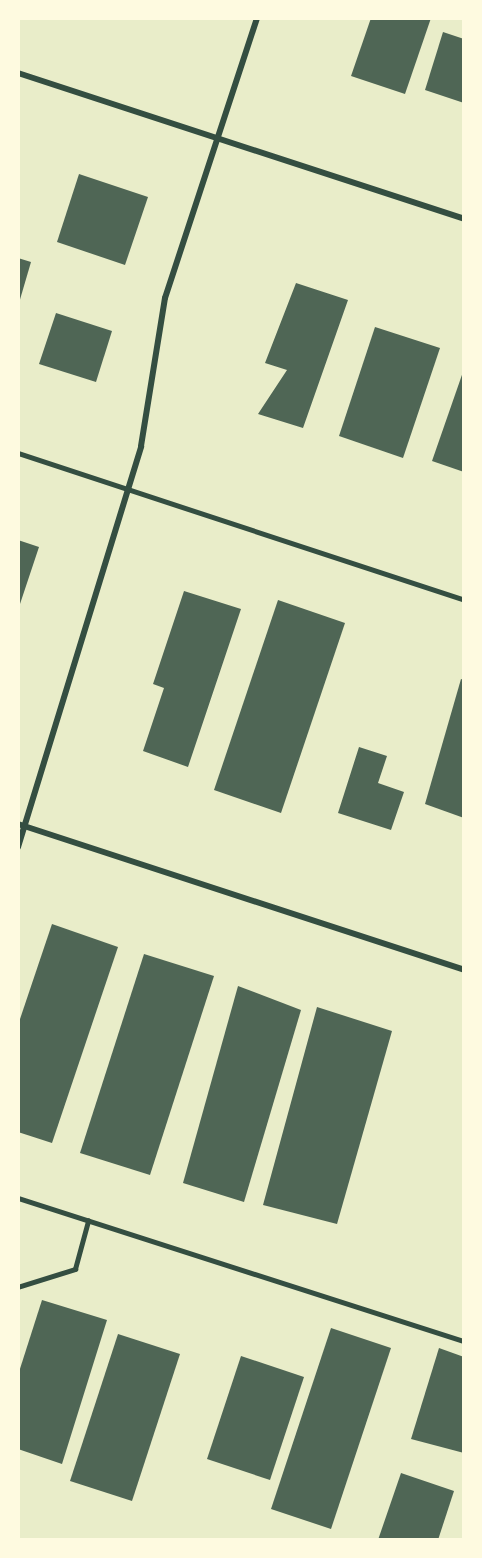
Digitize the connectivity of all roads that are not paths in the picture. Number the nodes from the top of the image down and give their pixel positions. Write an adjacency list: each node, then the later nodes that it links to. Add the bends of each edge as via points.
1 (257, 18): 3 (street)
2 (18, 73): 3 (street)
3 (218, 138): 4 (street); 6 (street, via 165,298 141,446)
4 (464, 219)
5 (18, 453): 6 (lane)
6 (128, 489): 7 (lane); 8 (street)
7 (464, 600)
8 (21, 825): 9 (street); 10 (street)
9 (18, 847)
10 (464, 970)
11 (18, 1198): 12 (lane)
12 (88, 1221): 13 (lane, via 75,1269); 14 (lane)
13 (18, 1287)
14 (464, 1341)

